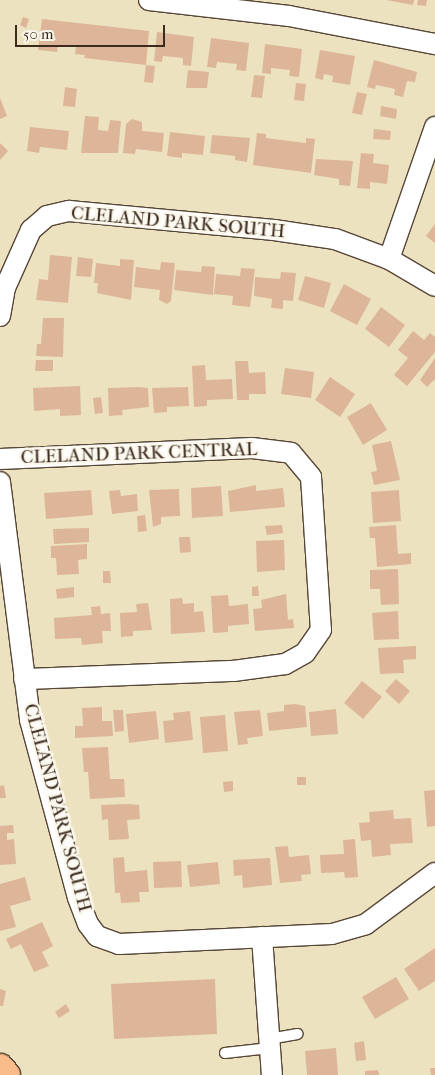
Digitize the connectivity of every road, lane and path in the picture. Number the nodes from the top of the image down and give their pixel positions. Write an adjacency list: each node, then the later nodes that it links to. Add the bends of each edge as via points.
1 (149, 0): 2 (street)
2 (289, 8): 3 (street)
3 (435, 44)
4 (435, 127): 5 (street)
5 (389, 259): 6 (street, CLELAND PARK SOUTH); 7 (street, CLELAND PARK SOUTH, via 335,239 274,230 68,211 47,216 31,230 5,288)
6 (435, 286)
7 (0, 316)
8 (0, 459): 10 (street, CLELAND PARK CENTRAL, via 252,448 291,453 311,477 321,630 305,654 285,664 233,671)
9 (0, 482): 10 (street, CLELAND PARK SOUTH)
10 (24, 679): 12 (street, CLELAND PARK SOUTH, via 30,720 78,898 88,924 97,936 118,944)
11 (435, 873): 12 (street, CLELAND PARK SOUTH, via 366,924 348,931)
12 (262, 937): 14 (street)
13 (298, 1034): 14 (lane)
14 (270, 1044): 15 (lane); 18 (street)
15 (225, 1053)
16 (0, 1068): 17 (highway)
17 (6, 1075)
18 (272, 1075)

